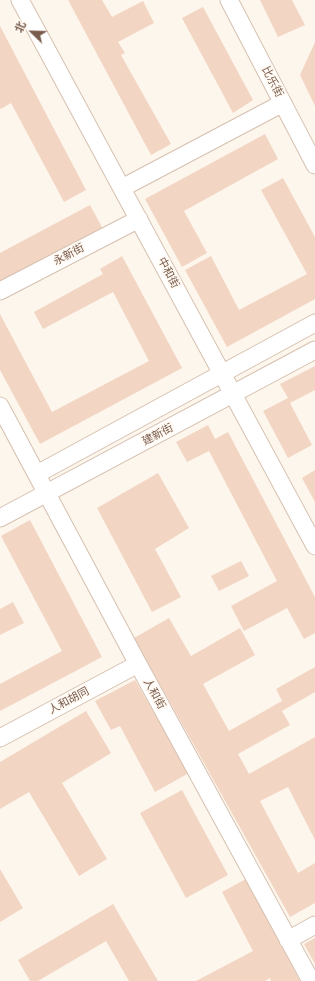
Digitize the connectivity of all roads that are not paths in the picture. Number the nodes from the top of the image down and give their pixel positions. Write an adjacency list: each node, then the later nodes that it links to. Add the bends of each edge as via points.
1 (20, 0): 5 (street, 中和街)
2 (229, 0): 3 (street, 比乐街)
3 (283, 103): 4 (street, 比乐街); 5 (street)
4 (315, 165)
5 (122, 188): 6 (street, 中和街)
6 (138, 219): 7 (street, 永新街); 10 (street, 中和街)
7 (0, 291)
8 (315, 323): 10 (street)
9 (315, 350): 11 (street, 建新街)
10 (222, 374): 11 (street, 中和街); 13 (street)
11 (233, 395): 14 (street, 建新街); 16 (street, 中和街)
12 (0, 406): 13 (street, 人和街)
13 (37, 474): 14 (street, 人和街)
14 (47, 493): 15 (street, 建新街); 17 (street, 人和街)
15 (0, 518)
16 (315, 546)
17 (138, 664): 18 (street, 人和胡同); 20 (street, 人和街)
18 (0, 738)
19 (315, 925): 20 (street)
20 (288, 940): 21 (street, 人和街)
21 (311, 981)

